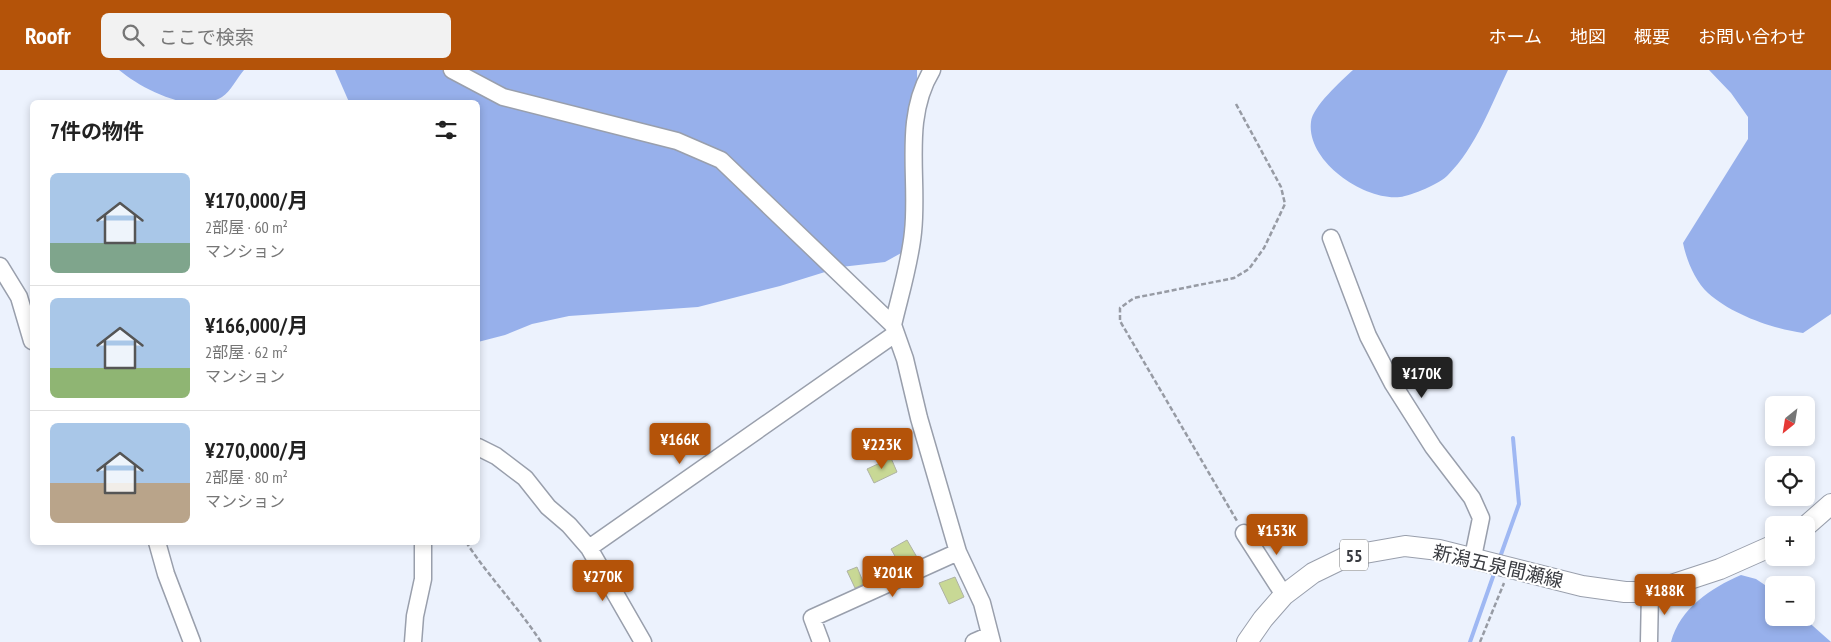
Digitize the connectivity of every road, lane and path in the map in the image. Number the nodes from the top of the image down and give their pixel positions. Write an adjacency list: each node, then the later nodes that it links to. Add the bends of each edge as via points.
1 (452, 70): 6 (street, via 503,97 677,141 721,160)
2 (932, 70): 6 (street, via 918,102 914,133 914,232)
3 (1236, 104): 11 (path, via 1281,187 1285,204 1264,248 1249,269 1234,278 1134,298 1120,308 1120,321)
4 (1331, 238): 18 (street, via 1368,336 1393,384 1433,447 1472,498 1481,518)
5 (0, 266): 7 (street, via 19,297)
6 (894, 330): 15 (street); 17 (street, via 905,359)
7 (30, 333)
8 (480, 448): 15 (street, via 525,478 548,507)
9 (1831, 504): 10 (main road)
10 (1815, 518)
11 (1244, 533): 21 (street)
12 (158, 545): 23 (street)
13 (423, 545): 24 (street)
14 (468, 545): 25 (path)
15 (589, 548): 26 (street)
16 (1765, 549): 20 (main road, 新潟五泉間瀬線 / 55, via 1720,569)
17 (958, 552): 22 (street, via 982,603); 27 (street, via 812,618)
18 (1473, 557): 19 (main road, 新潟五泉間瀬線 / 55); 21 (main road, 新潟五泉間瀬線 / 55, via 1405,546 1348,556 1313,573)
19 (1502, 565): 20 (main road, 新潟五泉間瀬線 / 55, via 1582,586); 30 (path)
20 (1650, 592): 31 (street)
21 (1284, 595): 29 (main road, 新潟五泉間瀬線 / 55)
22 (991, 639): 28 (street)
23 (192, 642)
24 (414, 642)
25 (541, 642)
26 (643, 642)
27 (821, 642)
28 (974, 642)
29 (1247, 642)
30 (1480, 642)
31 (1649, 642)

